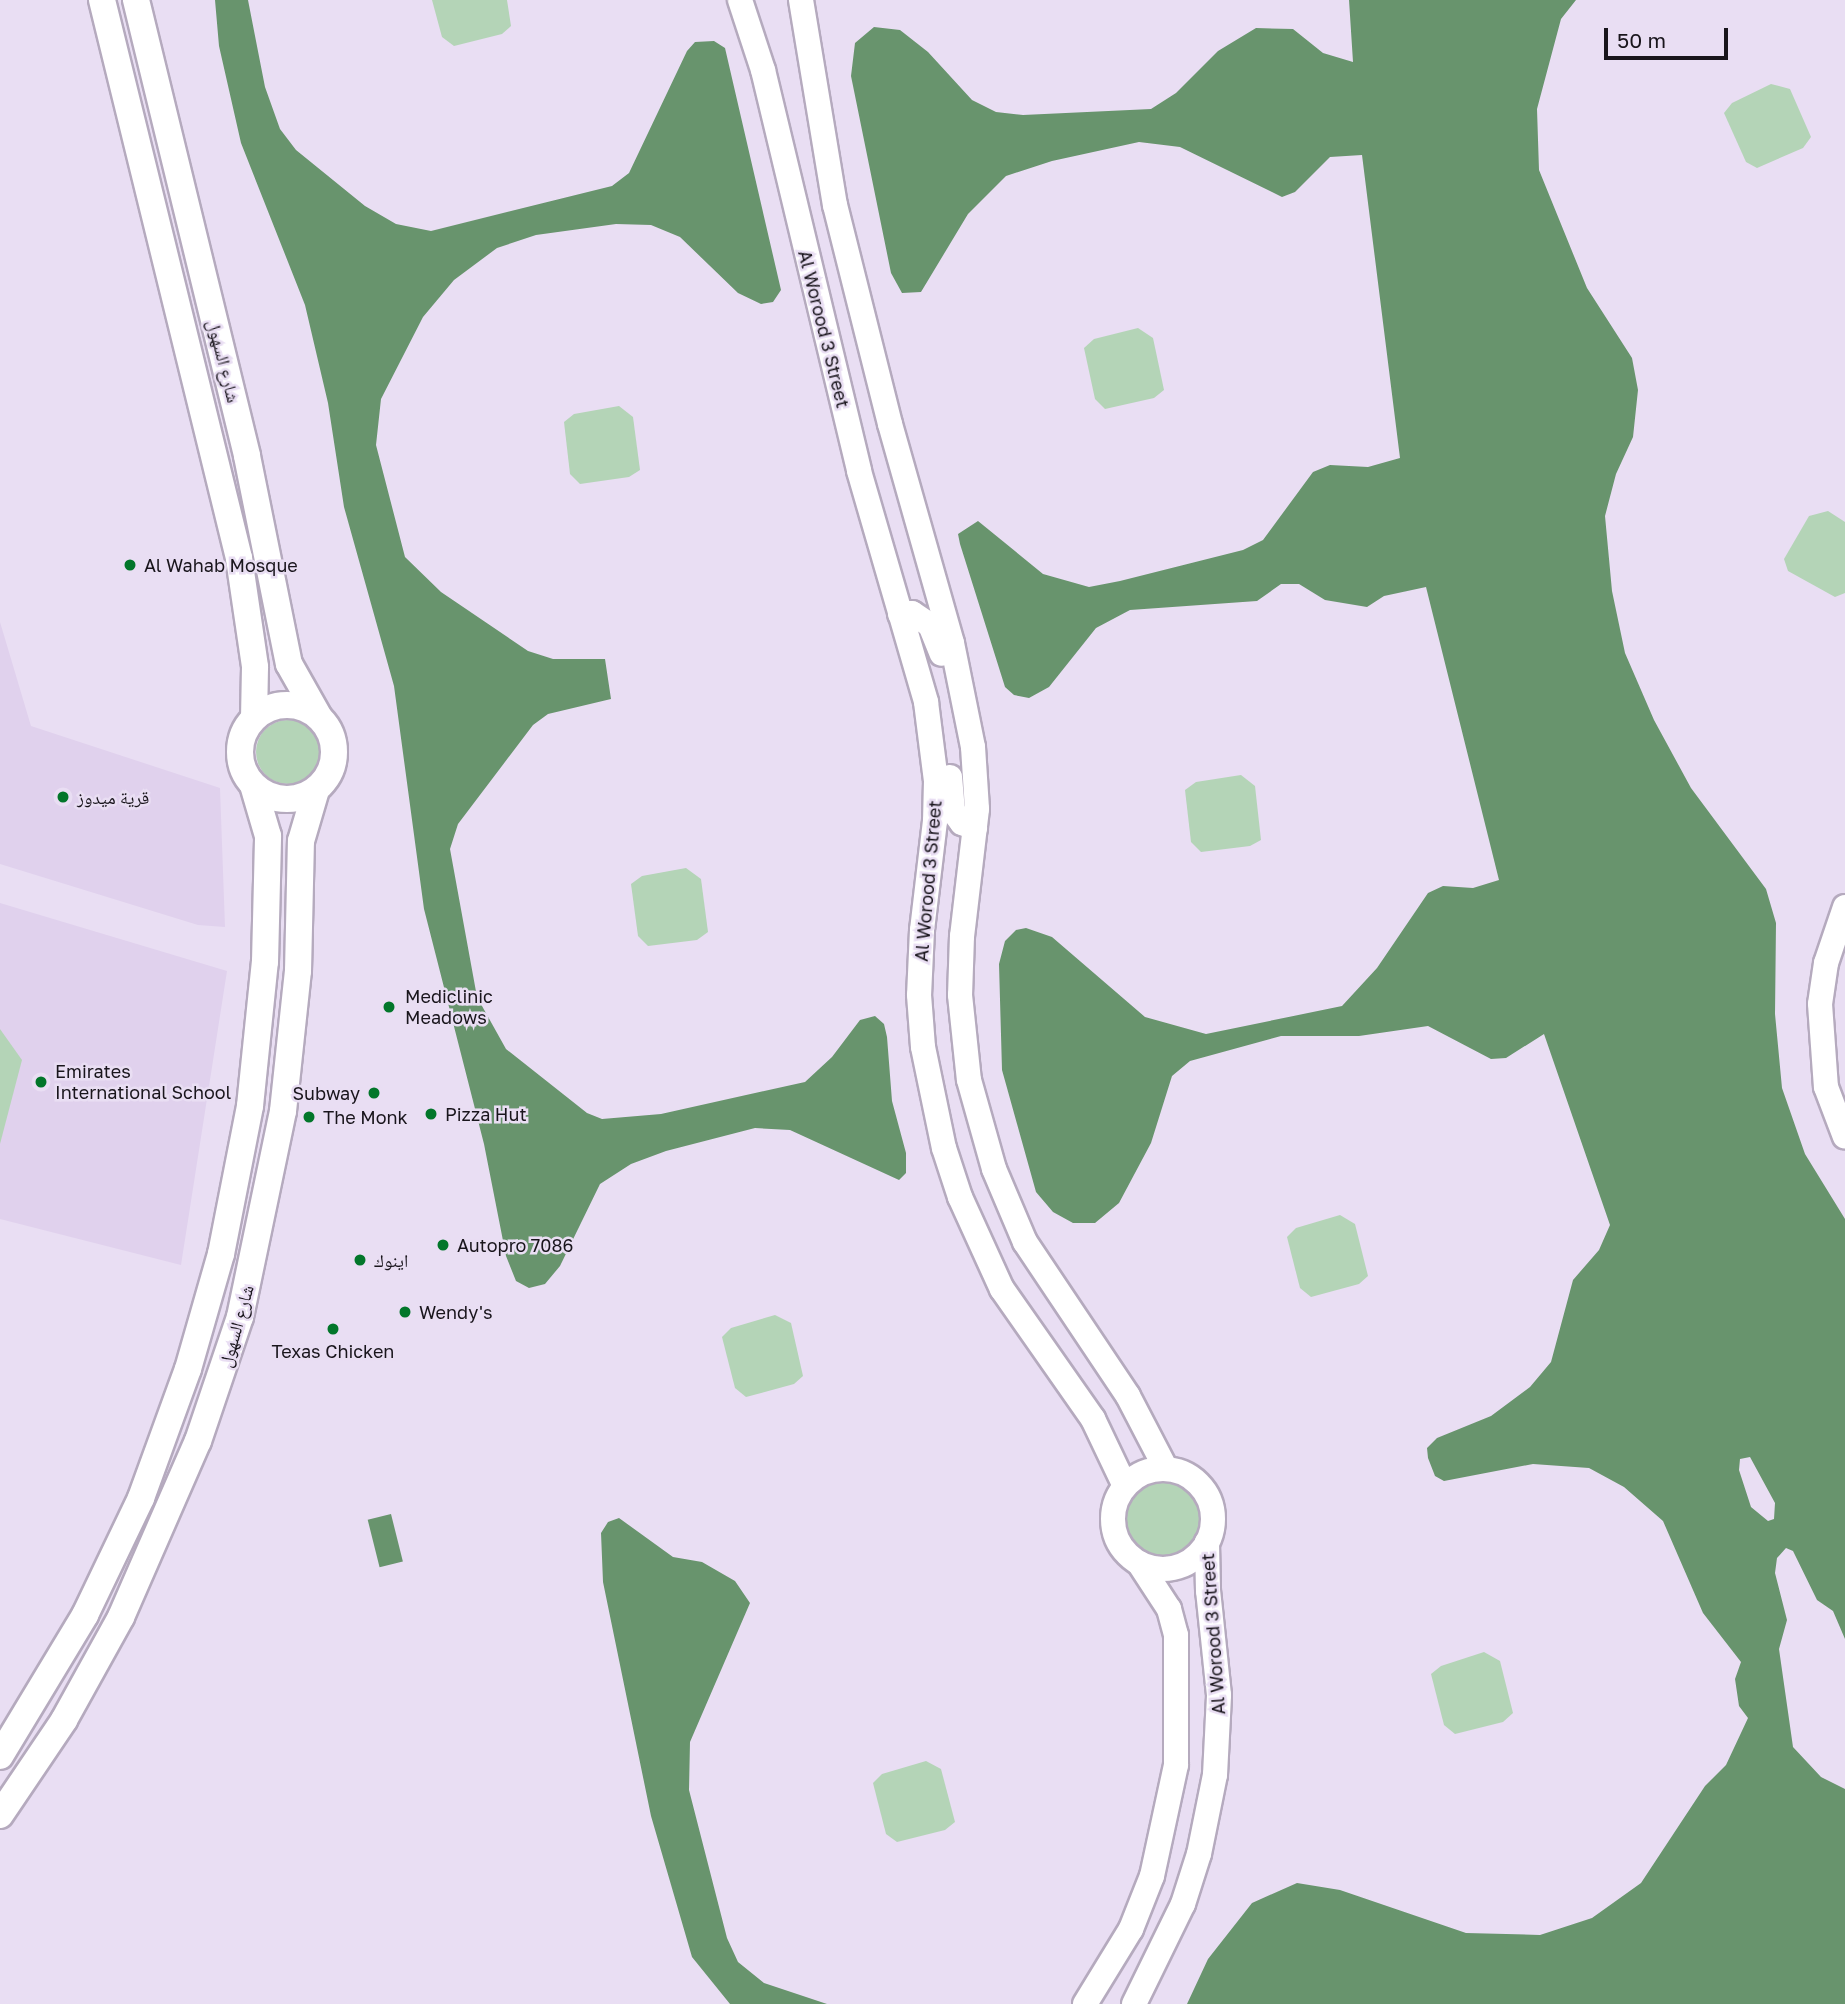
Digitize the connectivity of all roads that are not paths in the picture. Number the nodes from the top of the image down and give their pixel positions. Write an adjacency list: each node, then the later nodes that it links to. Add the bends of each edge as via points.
1 (102, 0): 9 (main road, شارع السهول, via 231,520 255,667)
2 (136, 0): 8 (main road, شارع السهول, via 247,456 289,664)
3 (740, 0): 5 (street, Al Worood 3 Street, via 763,70 856,458)
4 (801, 0): 7 (street, via 835,205)
5 (900, 614): 6 (street, Al Worood 3 Street); 7 (street, via 912,613 930,625 953,694)
6 (926, 702): 12 (street, via 948,749 953,811 962,823); 16 (street, Al Worood 3 Street, via 936,781 919,995 927,1073 944,1149 960,1197 1002,1289 1093,1419)
7 (967, 715): 12 (street, via 976,772)
8 (319, 717): 9 (main road, via 286,705); 11 (main road, via 329,730 334,754 327,778)
9 (254, 718): 10 (main road, via 245,731 240,756)
10 (253, 785): 11 (main road, via 276,799 290,800); 19 (main road, شارع السهول, via 268,836 265,962 250,1106 221,1254 188,1369 141,1498 85,1615)
11 (316, 790): 20 (main road, شارع السهول, via 301,841 300,950 283,1111 240,1317 198,1441 141,1574 64,1720)
12 (975, 828): 15 (street, via 960,995 969,1080 993,1169 1040,1269 1128,1396)
13 (1845, 907): 14 (street, via 1826,963 1820,1004 1826,1087)
14 (1845, 1138)
15 (1166, 1469): 16 (street, via 1145,1472); 17 (street, via 1190,1477 1207,1494 1213,1516)
16 (1124, 1484): 18 (street, via 1115,1503 1113,1525 1121,1547)
17 (1208, 1542): 18 (street, via 1185,1564 1162,1569); 22 (street, Al Worood 3 Street, via 1219,1695 1211,1801 1183,1904)
18 (1139, 1563): 21 (street, Al Worood 3 Street, via 1169,1609 1176,1635 1176,1765 1152,1876 1131,1928)
19 (0, 1756)
20 (0, 1815)
21 (1085, 2004)
22 (1133, 2004)

